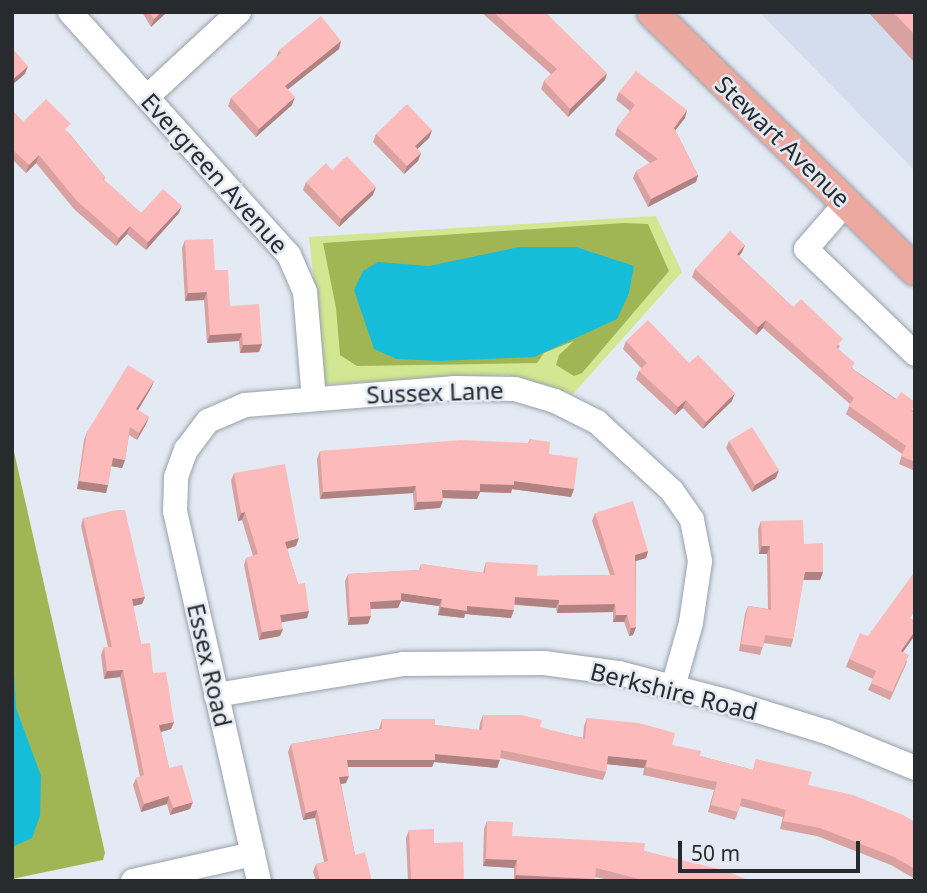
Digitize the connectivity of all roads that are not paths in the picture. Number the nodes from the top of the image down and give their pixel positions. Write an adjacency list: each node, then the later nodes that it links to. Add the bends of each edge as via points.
1 (70, 12): 4 (street, Evergreen Avenue)
2 (239, 12): 4 (street)
3 (652, 12): 5 (main road, Stewart Avenue)
4 (148, 96): 8 (street, Evergreen Avenue, via 289,255 305,292)
5 (846, 203): 6 (main road, Stewart Avenue); 7 (street, via 806,249)
6 (915, 270)
7 (915, 354)
8 (314, 399): 9 (street, Sussex Lane, via 245,405 208,421); 10 (street, Sussex Lane, via 455,388 515,389 555,401 597,422 672,491 692,520 700,561 691,623)
9 (186, 450): 11 (street, Essex Road, via 176,477 175,511)
10 (673, 687): 11 (street, Berkshire Road, via 619,673 492,661 403,664); 12 (street, Berkshire Road, via 827,732)
11 (216, 695): 13 (street, Essex Road)
12 (913, 764)
13 (253, 854): 14 (street); 15 (street, Essex Road)
14 (133, 881)
15 (259, 881)

